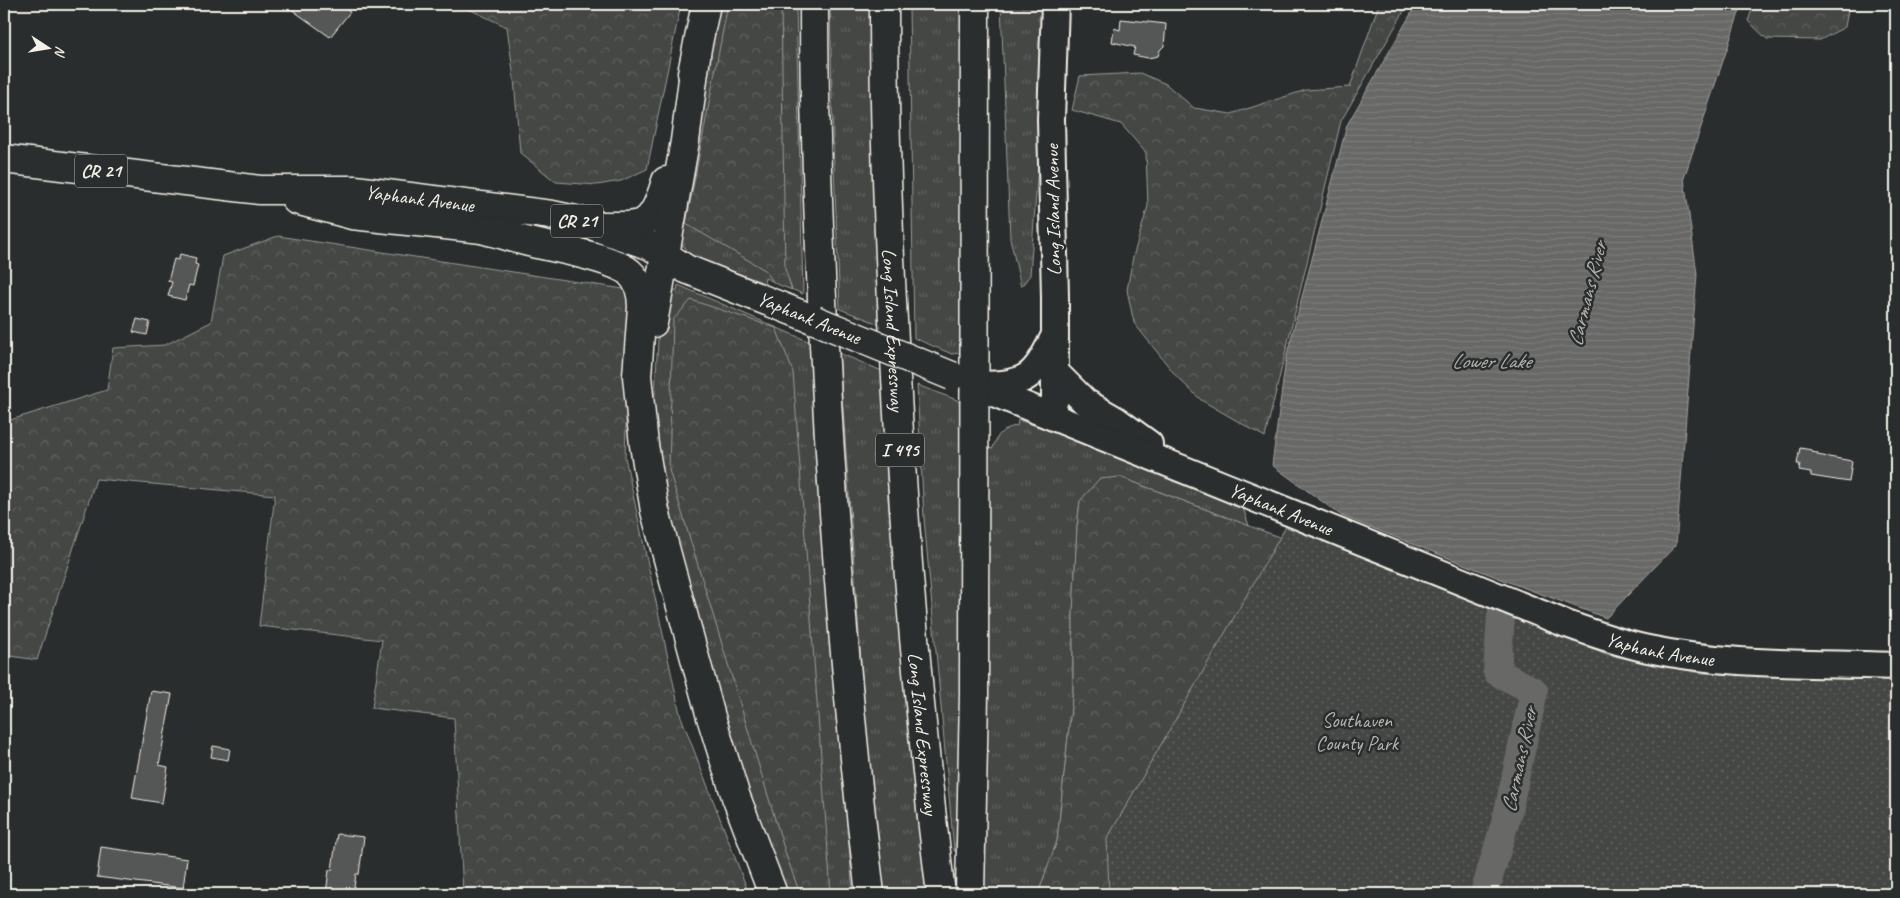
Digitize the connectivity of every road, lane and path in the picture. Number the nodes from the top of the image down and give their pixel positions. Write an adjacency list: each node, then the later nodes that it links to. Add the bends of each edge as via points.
1 (706, 4): 6 (main road)
2 (814, 4): 20 (main road, via 819,237 829,428 844,646)
3 (884, 4): 21 (main road, Long Island Expressway / I 495, via 889,234 898,424 914,640)
4 (974, 4): 14 (main road)
5 (1055, 4): 12 (main road, Long Island Avenue, via 1051,119)
6 (696, 56): 9 (main road, via 672,159 654,213 636,226); 11 (main road)
7 (4, 159): 8 (main road, Yaphank Avenue / CR 21)
8 (260, 190): 9 (main road, Yaphank Avenue / CR 21, via 355,190 524,211); 10 (main road, Yaphank Avenue / CR 21, via 352,215)
9 (595, 226): 11 (main road, Yaphank Avenue / CR 21, via 651,246)
10 (485, 230): 11 (main road, Yaphank Avenue / CR 21, via 556,239 646,268); 16 (main road, via 596,258 624,268 635,279 642,296 637,376)
11 (672, 264): 14 (main road, Yaphank Avenue / CR 21, bridge); 16 (main road, via 649,352)
12 (1055, 334): 13 (main road, Long Island Avenue); 14 (main road, via 1038,368 1021,380 1001,385)
13 (1055, 372): 15 (main road, Long Island Avenue, via 1055,399); 17 (main road, via 1085,402 1116,420)
14 (963, 381): 15 (main road, Yaphank Avenue / CR 21); 22 (main road, via 974,695)
15 (1050, 415): 17 (main road, Yaphank Avenue / CR 21)
16 (644, 445): 19 (main road, via 649,484 698,675 736,796)
17 (1182, 468): 18 (main road, Yaphank Avenue / CR 21, via 1555,619 1620,642 1682,655 1727,659)
18 (1896, 666)
19 (773, 894)
20 (870, 894)
21 (941, 894)
22 (970, 894)

